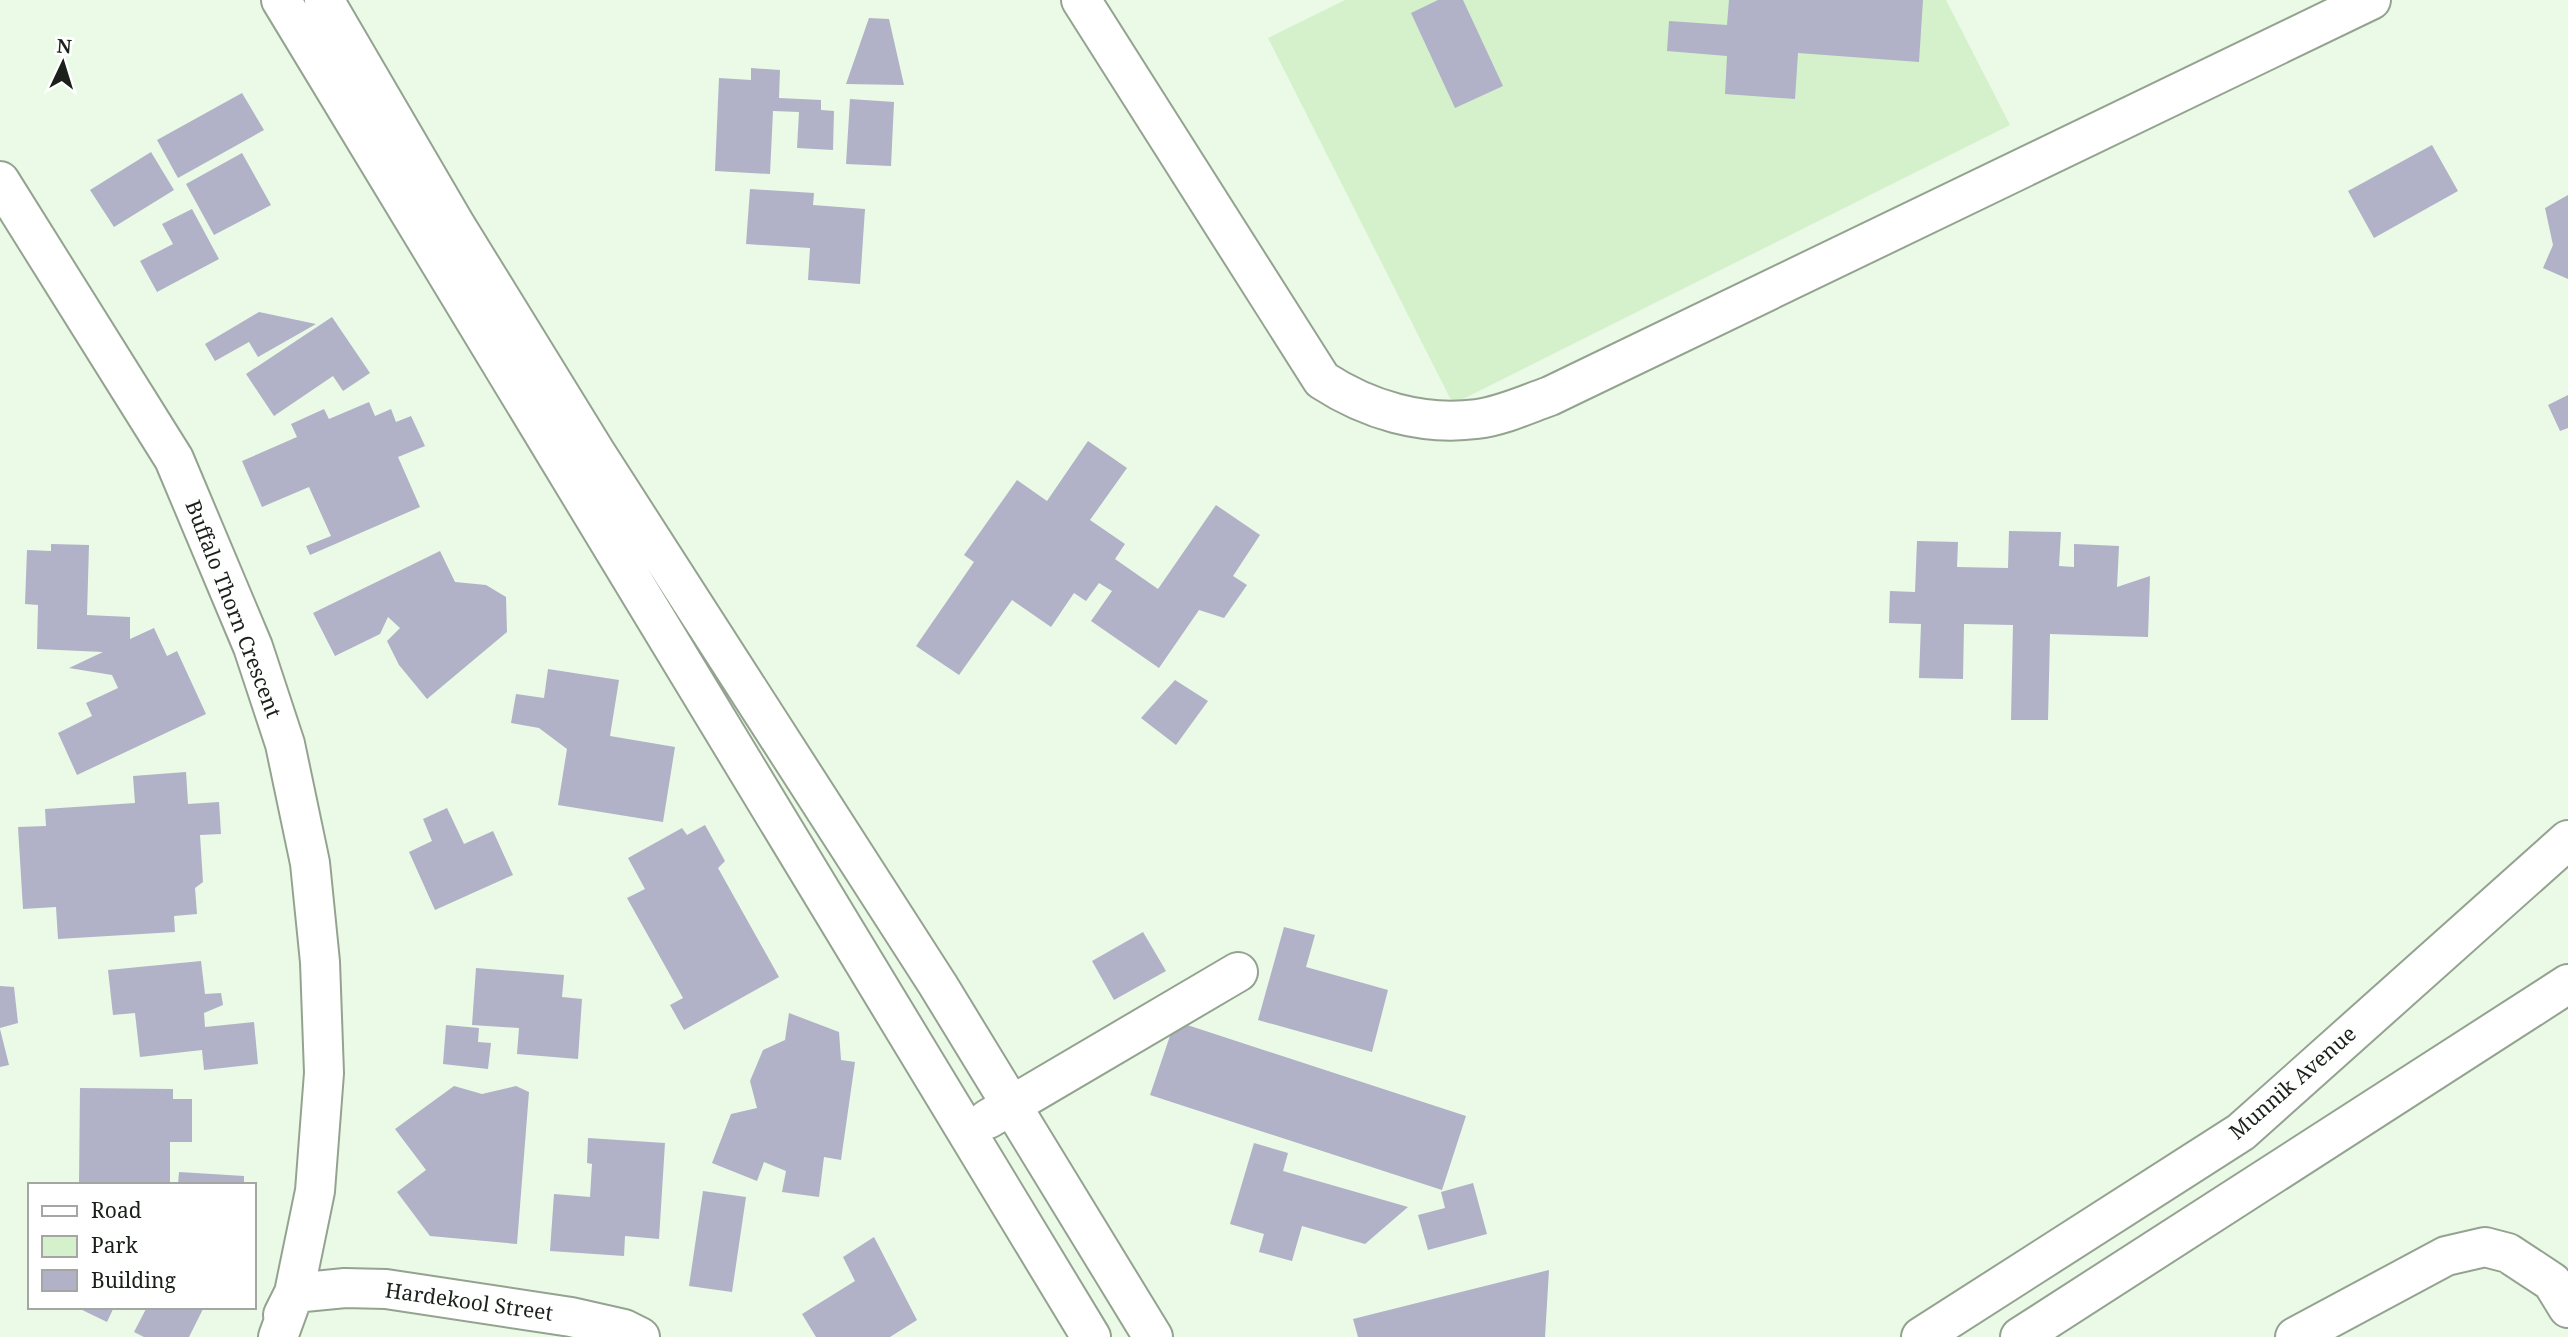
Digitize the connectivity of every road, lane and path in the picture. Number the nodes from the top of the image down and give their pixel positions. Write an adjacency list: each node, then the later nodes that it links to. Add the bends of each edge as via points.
1 (282, 0): 8 (street)
2 (324, 0): 7 (street, via 596,453)
3 (1081, 0): 4 (street, via 1322,380 1349,398 1433,421 1479,419 1550,396)
4 (2371, 0)
5 (0, 181): 13 (street, Buffalo Thorn Crescent, via 174,459 253,647 285,744 310,863 324,1073 315,1191)
6 (2568, 839): 20 (street, Munnik Avenue, via 2241,1132)
7 (897, 922): 8 (street); 11 (street)
8 (854, 951): 12 (street)
9 (1238, 972): 11 (street)
10 (2568, 984): 21 (street)
11 (1011, 1105): 12 (street); 19 (street)
12 (966, 1133): 18 (street)
13 (294, 1293): 15 (street, Buffalo Thorn Crescent); 16 (street, Buffalo Thorn Crescent); 17 (street, Hardekool Street, via 386,1289 571,1317)
14 (2568, 1308): 22 (street, via 2552,1282 2508,1253 2485,1247 2446,1256)
15 (271, 1337)
16 (278, 1337)
17 (640, 1337)
18 (1091, 1337)
19 (1153, 1337)
20 (1921, 1337)
21 (2020, 1337)
22 (2295, 1337)

